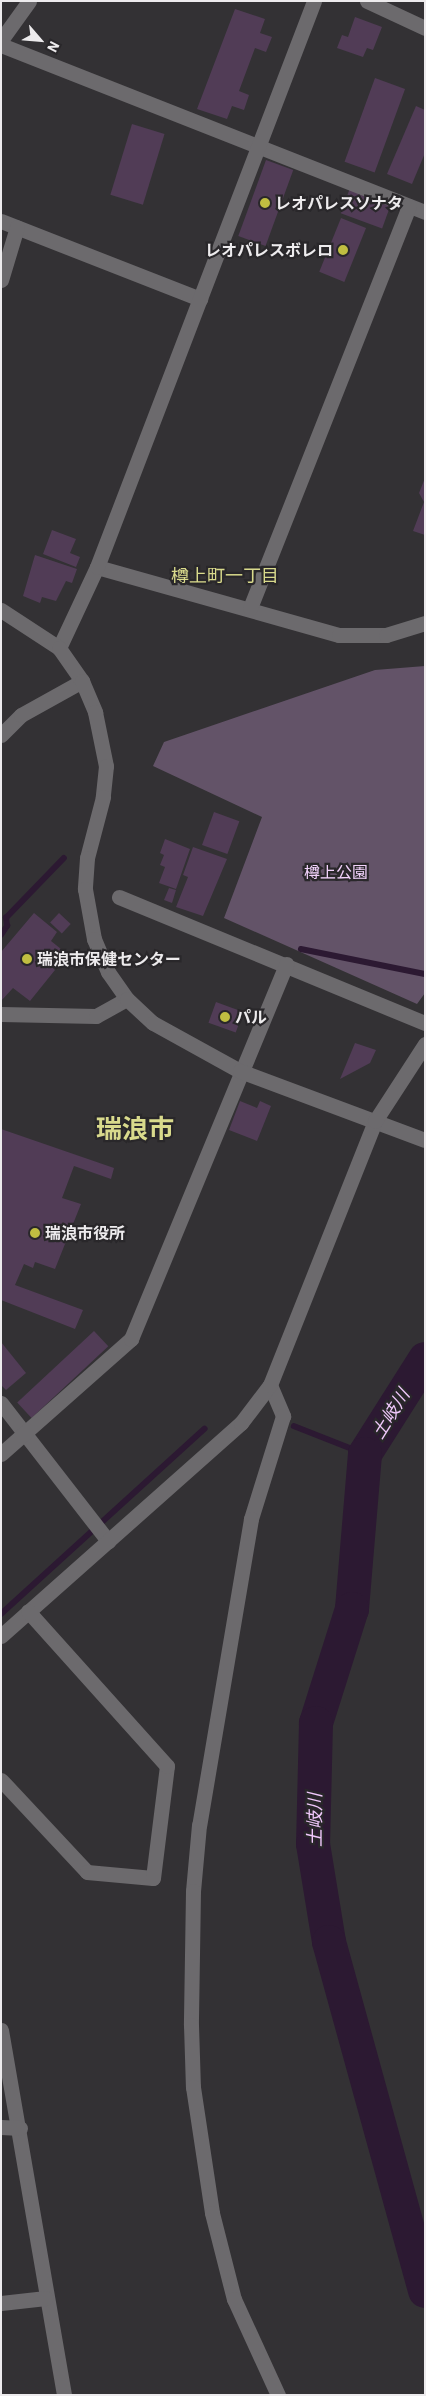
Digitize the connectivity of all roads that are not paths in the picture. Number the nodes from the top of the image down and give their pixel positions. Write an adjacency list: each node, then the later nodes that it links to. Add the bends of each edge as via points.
1 (29, 1): 5 (street)
2 (314, 1): 7 (street)
3 (367, 1): 4 (street)
4 (425, 28)
5 (1, 40)
6 (1, 45): 7 (street)
7 (258, 147): 8 (street); 13 (street)
8 (409, 206): 9 (street); 15 (street)
9 (425, 212)
10 (1, 221): 11 (street)
11 (17, 227): 12 (street); 13 (street)
12 (1, 280)
13 (200, 299): 14 (street)
14 (97, 567): 15 (street); 18 (street)
15 (250, 608): 17 (street, via 339,635 386,635)
16 (1, 610): 18 (street)
17 (425, 623)
18 (59, 648): 19 (street)
19 (82, 681): 20 (street, via 21,715); 23 (street, via 100,728 106,766 103,797 87,858 88,916 101,957)
20 (1, 735)
21 (119, 897): 22 (street)
22 (286, 964): 25 (street); 27 (street)
23 (127, 999): 24 (street, via 96,1016); 27 (street, via 153,1022)
24 (1, 1014)
25 (425, 1023)
26 (425, 1044): 28 (street)
27 (240, 1071): 28 (street); 32 (street, via 131,1339)
28 (375, 1121): 29 (street); 30 (street)
29 (425, 1140)
30 (270, 1386): 34 (street, via 241,1423); 44 (street, via 282,1416 252,1519 199,1825 193,1892 191,2025 193,2087 212,2212 234,2299)
31 (1, 1403): 32 (street)
32 (24, 1433): 33 (street); 34 (street)
33 (1, 1454)
34 (101, 1532): 35 (street)
35 (28, 1611): 36 (street); 37 (street, via 167,1766 153,1878 86,1872)
36 (1, 1636)
37 (1, 1780)
38 (1, 2030): 40 (street)
39 (1, 2128): 40 (street)
40 (20, 2128): 41 (street)
41 (46, 2298): 42 (street); 43 (street)
42 (1, 2303)
43 (64, 2395)
44 (278, 2395)

